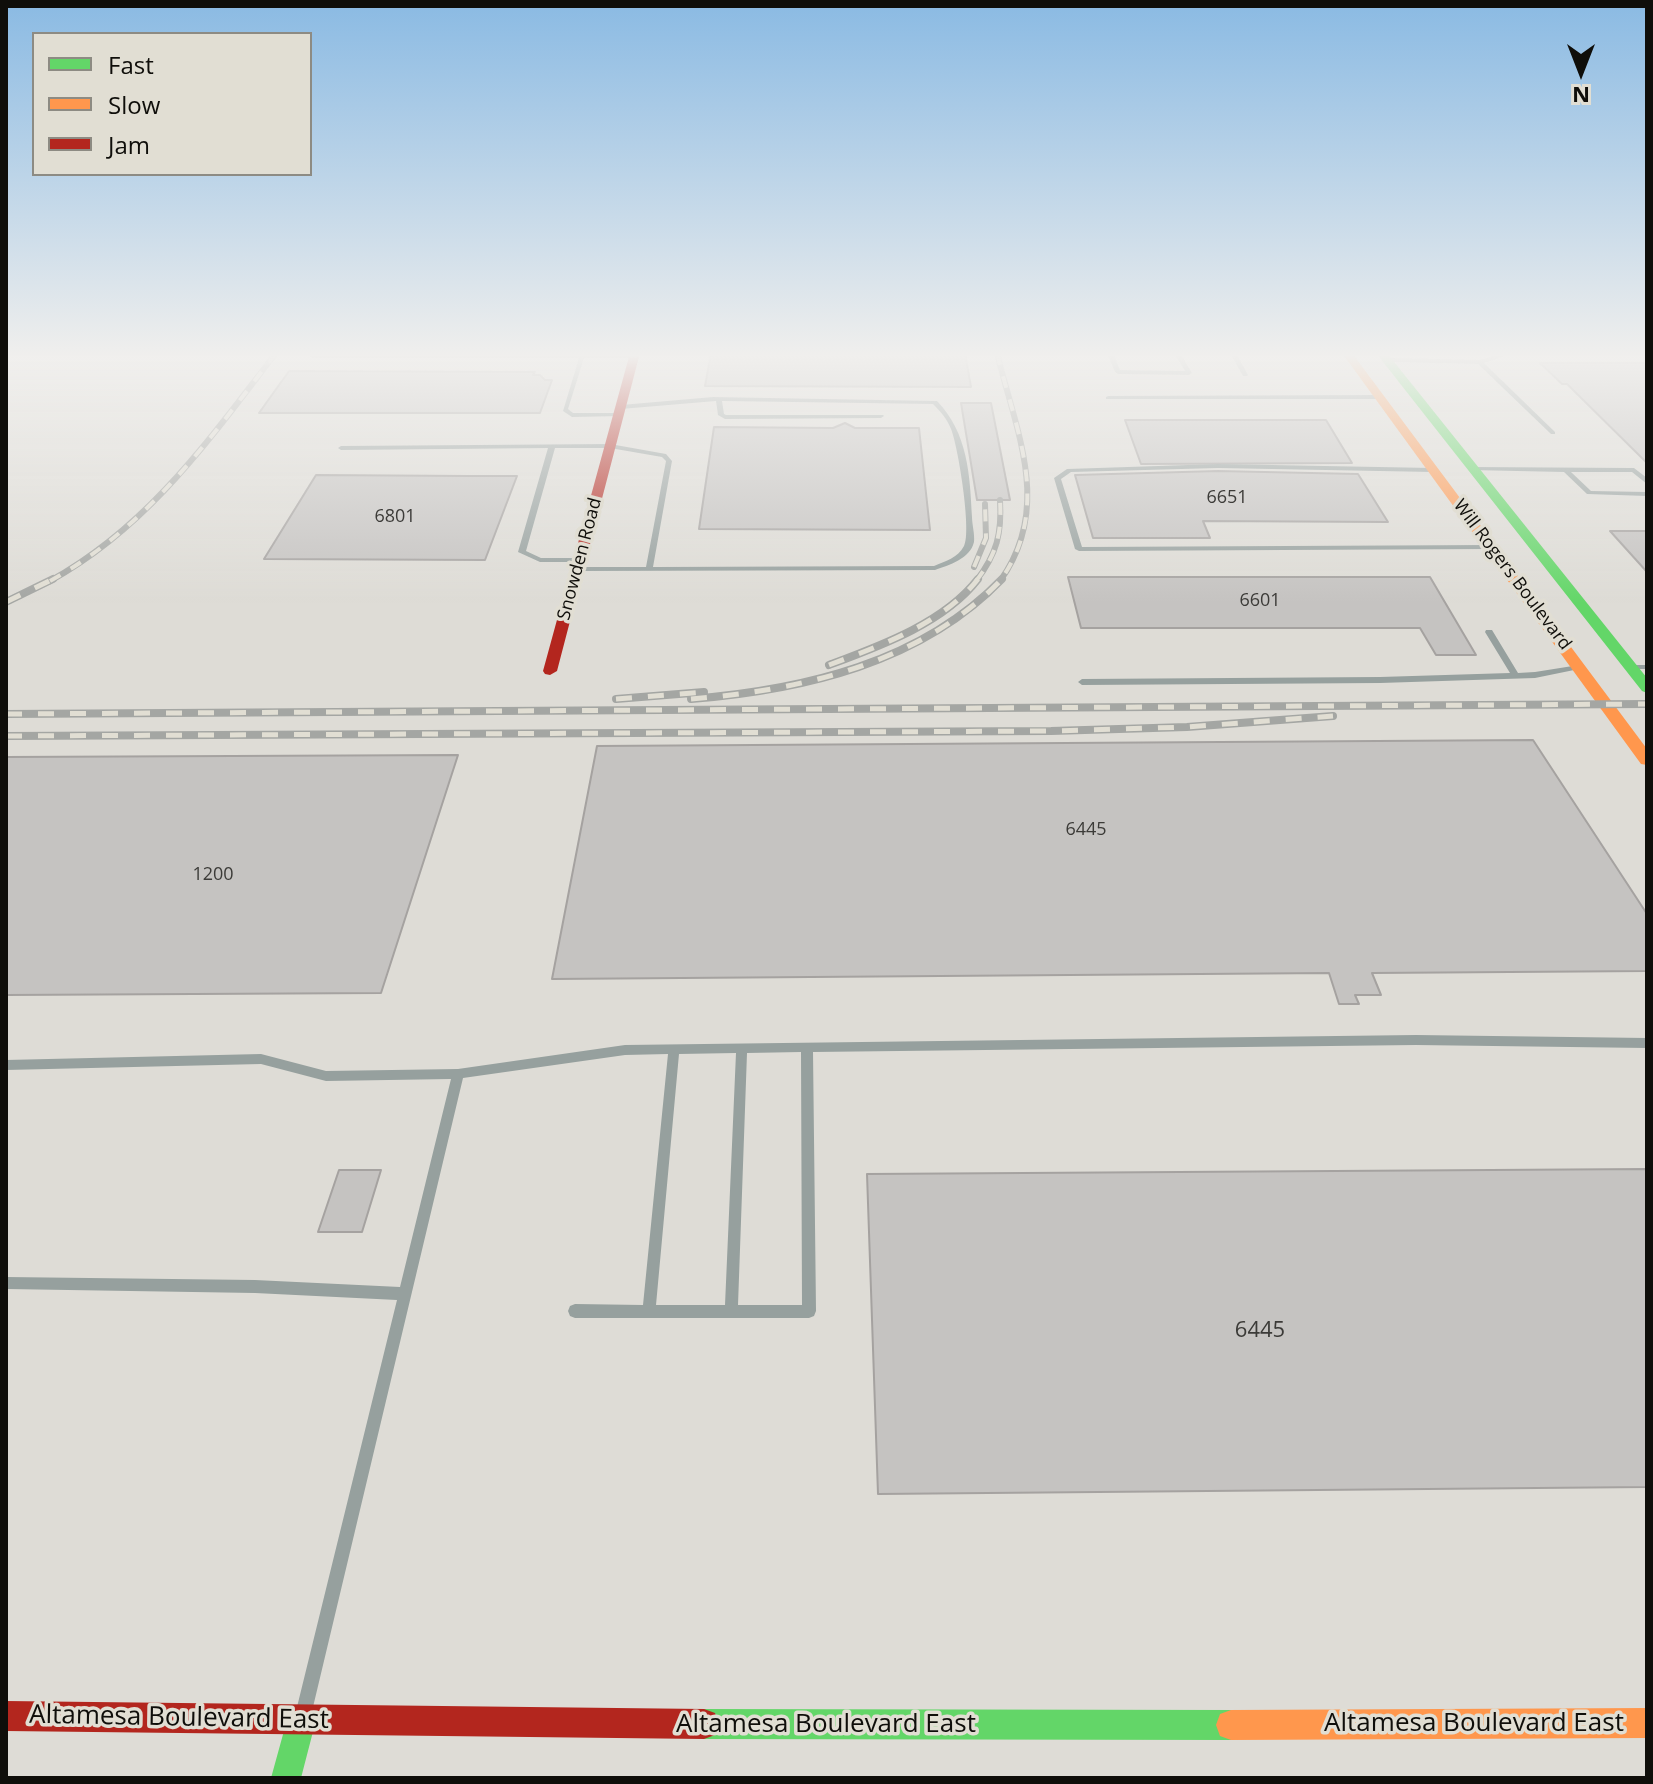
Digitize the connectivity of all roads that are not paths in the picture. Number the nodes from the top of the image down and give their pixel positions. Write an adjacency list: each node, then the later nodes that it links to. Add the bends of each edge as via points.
1 (613, 436): 5 (main road, Snowden Road)
2 (956, 436): 15 (lane, via 962,452 970,543 960,557 935,568)
3 (1408, 436): 9 (main road, Will Rogers Boulevard)
4 (1445, 436): 8 (main road, Will Rogers Boulevard)
5 (610, 446): 6 (lane); 14 (main road, Snowden Road); 15 (lane, via 664,455 669,461)
6 (552, 447): 7 (lane); 14 (lane, via 522,552 540,560)
7 (341, 448)
8 (1470, 469): 9 (main road); 10 (lane); 18 (main road, Will Rogers Boulevard)
9 (1433, 470): 13 (main road, Will Rogers Boulevard); 13 (lane, via 1218,466 1069,470 1057,478 1079,549)
10 (1567, 471): 11 (lane, via 1634,470); 12 (lane, via 1589,493)
11 (1647, 482)
12 (1647, 494)
13 (1489, 547): 17 (main road, Will Rogers Boulevard)
14 (578, 564): 15 (lane); 19 (main road, Snowden Road)
15 (649, 568)
16 (1489, 632): 20 (lane)
17 (1581, 667): 18 (main road); 20 (lane); 23 (main road, Will Rogers Boulevard)
18 (1639, 667): 22 (main road, Will Rogers Boulevard)
19 (550, 671)
20 (1515, 675): 21 (lane)
21 (1082, 682)
22 (1647, 688)
23 (1647, 760)
24 (1647, 1043): 25 (lane, via 1416,1040)
25 (807, 1048): 27 (lane); 34 (lane, via 809,1311)
26 (674, 1049): 27 (lane); 29 (lane, via 625,1050); 33 (lane)
27 (742, 1049): 34 (lane)
28 (6, 1065): 29 (lane, via 261,1059 326,1076)
29 (458, 1074): 31 (lane)
30 (6, 1283): 31 (lane, via 308,1286)
31 (405, 1294): 36 (lane)
32 (575, 1311): 33 (lane)
33 (649, 1311): 34 (lane)
34 (731, 1312)
35 (6, 1716): 36 (main road, Altamesa Boulevard East)
36 (301, 1720): 37 (main road, Altamesa Boulevard East, via 871,1726); 38 (main road)
37 (1647, 1723)
38 (286, 1778)

